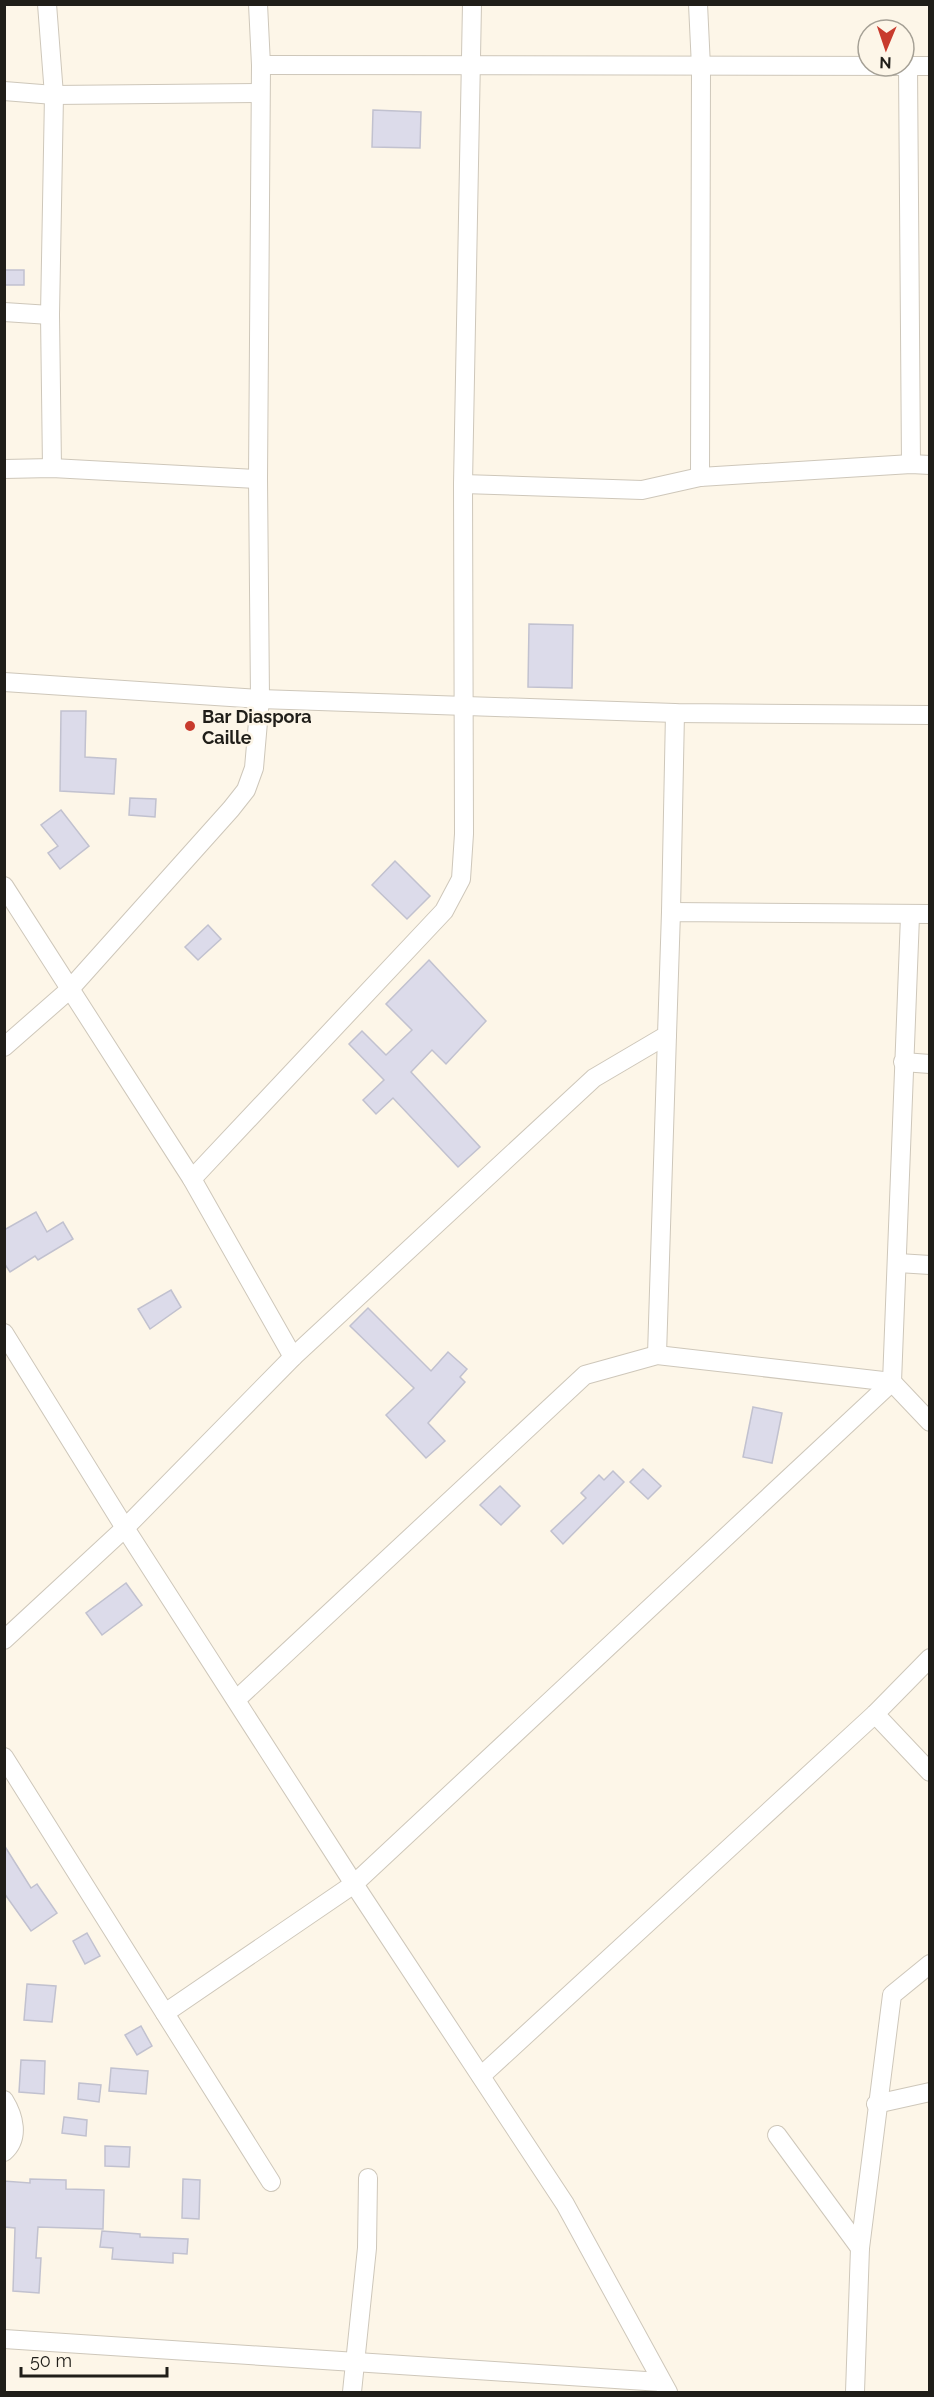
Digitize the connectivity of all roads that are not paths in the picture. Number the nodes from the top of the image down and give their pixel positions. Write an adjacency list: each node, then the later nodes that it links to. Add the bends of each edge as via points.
1 (47, 4): 12 (street)
2 (258, 4): 5 (street)
3 (472, 4): 6 (street)
4 (698, 4): 8 (street)
5 (261, 64): 6 (street); 11 (street)
6 (473, 66): 8 (street); 21 (street)
7 (856, 66): 8 (street)
8 (701, 67): 19 (street)
9 (908, 78): 15 (street)
10 (4, 91): 12 (street)
11 (260, 93): 12 (street); 20 (street)
12 (54, 94): 14 (street)
13 (4, 312): 14 (street)
14 (50, 315): 17 (street)
15 (911, 464): 16 (street); 19 (street)
16 (930, 465)
17 (52, 468): 18 (street); 20 (street)
18 (4, 469)
19 (700, 477): 21 (street, via 642,490)
20 (258, 479): 23 (street)
21 (464, 484): 24 (street)
22 (4, 682): 23 (street)
23 (260, 699): 24 (street); 31 (street, via 254,768 246,790)
24 (462, 705): 25 (street); 36 (street, via 461,879 444,911)
25 (675, 713): 26 (street); 28 (street)
26 (930, 715)
27 (4, 886): 31 (street)
28 (671, 912): 30 (street); 32 (street)
29 (930, 914): 30 (street)
30 (909, 916): 34 (street)
31 (69, 990): 33 (street); 36 (street)
32 (667, 1035): 40 (street); 41 (street, via 594,1078)
33 (4, 1047)
34 (903, 1062): 35 (street); 37 (street)
35 (930, 1064)
36 (192, 1179): 41 (street)
37 (898, 1263): 38 (street); 42 (street)
38 (930, 1265)
39 (4, 1333): 44 (street)
40 (657, 1355): 42 (street); 47 (street, via 585,1375)
41 (293, 1357): 44 (street)
42 (892, 1382): 43 (street); 51 (street)
43 (930, 1422)
44 (125, 1528): 45 (street); 47 (street)
45 (4, 1640)
46 (930, 1658): 48 (street)
47 (237, 1699): 51 (street)
48 (876, 1714): 50 (street); 54 (street)
49 (4, 1757): 53 (street)
50 (930, 1772)
51 (354, 1884): 53 (street); 54 (street)
52 (930, 1964): 57 (street, via 892,1995)
53 (165, 2013): 61 (street)
54 (481, 2076): 65 (street, via 565,2204)
55 (930, 2092): 57 (street)
56 (4, 2100): 59 (street, via 15,2127 11,2146)
57 (876, 2104): 62 (street)
58 (777, 2135): 62 (street)
59 (4, 2152)
60 (368, 2178): 64 (street, via 367,2248)
61 (271, 2182)
62 (860, 2248): 67 (street)
63 (4, 2338): 64 (street)
64 (356, 2363): 65 (street); 66 (street)
65 (664, 2387)
66 (352, 2392)
67 (855, 2392)

